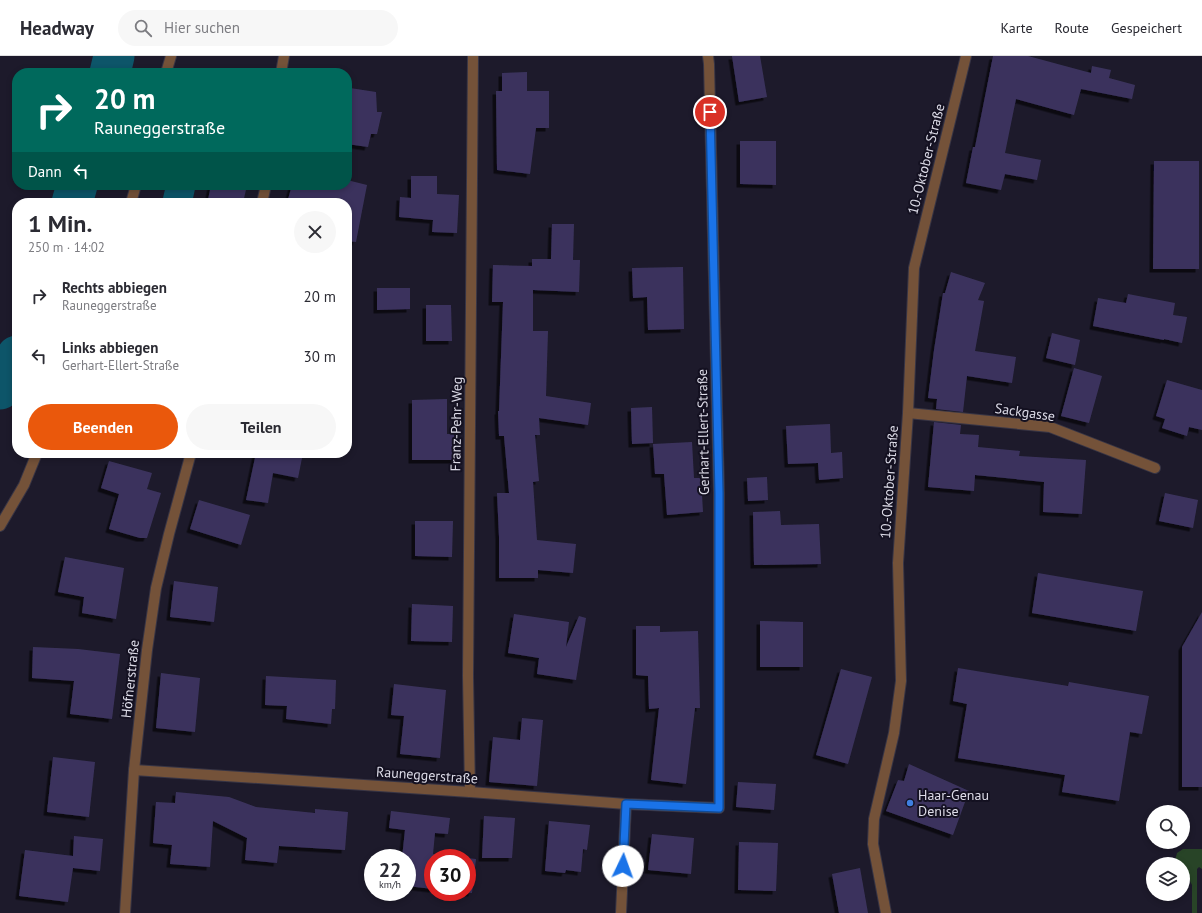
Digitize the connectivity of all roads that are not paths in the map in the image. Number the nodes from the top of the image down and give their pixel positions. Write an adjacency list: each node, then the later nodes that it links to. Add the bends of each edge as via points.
1 (171, 56): 6 (street)
2 (284, 56): 7 (street)
3 (472, 56): 14 (street, Franz-Pehr-Weg, via 468,676)
4 (708, 56): 16 (street, Gerhart-Ellert-Straße, via 719,493)
5 (966, 56): 8 (street, 10.-Oktober-Straße, via 914,268)
6 (167, 68)
7 (282, 68)
8 (908, 413): 11 (street, Sackgasse, via 1050,427); 19 (street, 10.-Oktober-Straße, via 898,563 901,680 894,733 874,819 873,844)
9 (35, 458): 12 (street, via 24,485)
10 (190, 458): 13 (street, Höfnerstraße, via 156,588)
11 (1155, 468)
12 (0, 526)
13 (134, 770): 14 (street, Rauneggerstraße); 17 (street, Höfnerstraße)
14 (470, 792): 15 (street, Rauneggerstraße)
15 (626, 804): 16 (street, Rauneggerstraße); 18 (street)
16 (719, 808)
17 (125, 913)
18 (621, 913)
19 (886, 913)

